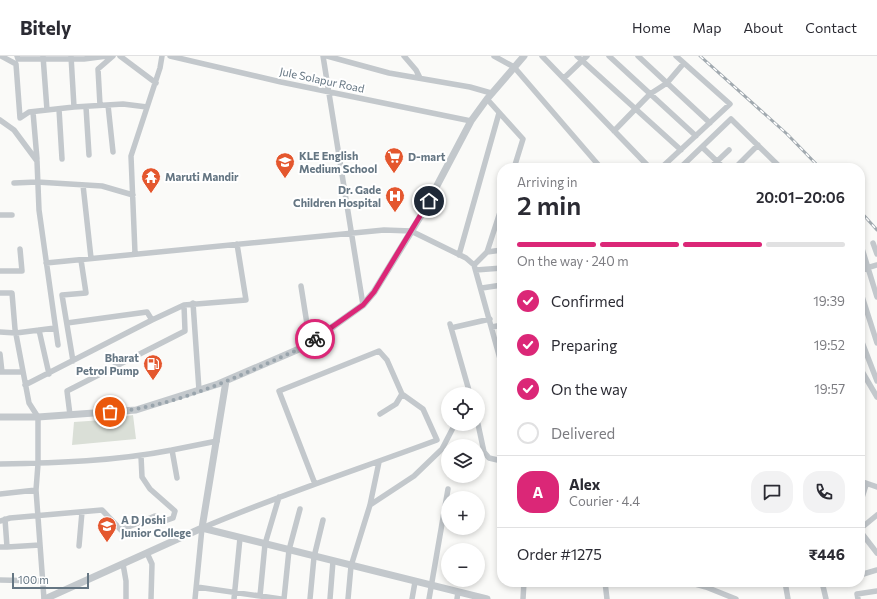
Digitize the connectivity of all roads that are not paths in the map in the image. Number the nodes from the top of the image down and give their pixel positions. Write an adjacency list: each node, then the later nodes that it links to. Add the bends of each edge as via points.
1 (2, 56): 39 (street, via 16,64 20,118)
2 (17, 56): 19 (street, via 18,59)
3 (107, 56): 20 (street, via 85,59)
4 (113, 56): 31 (street, via 98,69)
5 (120, 56): 26 (street)
6 (162, 56): 26 (street)
7 (170, 56): 28 (street, Jule Solapur Road)
8 (322, 56): 28 (street)
9 (327, 56): 24 (street, via 389,73)
10 (404, 56): 24 (street)
11 (494, 56): 23 (street)
12 (524, 56): 23 (street)
13 (542, 56): 25 (street)
14 (577, 56): 21 (street)
15 (587, 56): 21 (street)
16 (609, 56): 29 (street)
17 (638, 56): 27 (street)
18 (676, 56): 22 (street)
19 (43, 57): 20 (street); 38 (street)
20 (71, 57): 33 (street)
21 (582, 61): 25 (street); 37 (street)
22 (684, 63): 27 (street); 43 (street, via 730,104)
23 (514, 67): 30 (street); 56 (street)
24 (420, 78): 30 (street, via 470,87)
25 (564, 78): 44 (street)
26 (156, 83): 35 (street)
27 (666, 83): 29 (street); 43 (street)
28 (329, 92): 42 (street, Jule Solapur Road); 70 (street)
29 (650, 94): 37 (street); 45 (street)
30 (489, 96): 40 (street); 42 (street)
31 (100, 105): 32 (street); 34 (street)
32 (108, 105): 35 (street); 50 (street)
33 (74, 107): 34 (street); 36 (street)
34 (86, 107): 51 (street)
35 (147, 107): 65 (street, via 131,156)
36 (59, 109): 38 (street); 52 (street)
37 (636, 109): 44 (street); 48 (street)
38 (47, 110): 39 (street)
39 (33, 112): 53 (street)
40 (500, 113): 55 (street, via 523,140); 78 (street)
41 (0, 120): 53 (street, via 14,130)
42 (471, 121): 69 (street)
43 (710, 123): 45 (street)
44 (614, 131): 57 (street)
45 (696, 136): 48 (street)
46 (758, 145): 47 (street, via 731,119); 60 (street); 61 (street)
47 (702, 147): 54 (street); 59 (street)
48 (681, 150): 58 (street)
49 (728, 150): 54 (street)
50 (113, 152)
51 (89, 155)
52 (62, 159)
53 (37, 160): 62 (street)
54 (717, 161)
55 (516, 163)
56 (597, 163)
57 (645, 163)
58 (667, 163)
59 (685, 163)
60 (740, 163)
61 (776, 163)
62 (36, 182): 63 (street); 64 (street); 82 (street)
63 (14, 183)
64 (82, 185): 65 (street, via 102,186); 79 (street)
65 (132, 195): 76 (street)
66 (0, 215): 67 (street)
67 (12, 215)
68 (497, 221): 75 (street)
69 (411, 231): 70 (street); 78 (street); 96 (street, via 374,292)
70 (351, 233): 72 (street); 96 (street)
71 (873, 243): 77 (street)
72 (237, 244): 76 (street); 94 (street, via 246,300)
73 (20, 250): 88 (street, via 22,271)
74 (497, 251): 75 (street)
75 (487, 252): 84 (street)
76 (135, 253): 79 (street)
77 (877, 254)
78 (458, 255): 84 (street, via 466,258)
79 (91, 258): 81 (street)
80 (865, 258): 86 (street)
81 (81, 260): 82 (street); 100 (street, via 86,293 62,295)
82 (46, 263): 103 (street)
83 (877, 265): 86 (street)
84 (475, 268): 85 (street); 91 (street)
85 (497, 268)
86 (868, 268): 87 (street); 93 (street)
87 (865, 269)
88 (0, 271)
89 (301, 286): 107 (street)
90 (497, 286): 91 (street)
91 (482, 288): 98 (street)
92 (0, 293): 106 (street, via 12,293)
93 (877, 296)
94 (193, 303): 95 (street); 123 (street)
95 (184, 305): 99 (street); 127 (street, via 185,331 67,392)
96 (363, 305): 107 (street)
97 (865, 306): 108 (street)
98 (490, 319): 102 (street); 121 (street, via 450,326)
99 (152, 320): 100 (street, via 147,312); 113 (street)
100 (67, 323): 113 (street)
101 (497, 326): 102 (street)
102 (492, 327): 110 (street)
103 (55, 328): 104 (street); 109 (street)
104 (39, 330): 106 (street); 116 (street)
105 (0, 332): 106 (street)
106 (16, 333): 115 (street)
107 (310, 343): 118 (street)
108 (877, 343)
109 (58, 345)
110 (497, 346)
111 (865, 350): 119 (street)
112 (0, 354): 114 (street)
113 (74, 361): 116 (street)
114 (1, 372): 115 (street)
115 (23, 372): 120 (street)
116 (49, 374): 120 (street)
117 (865, 376): 122 (street)
118 (226, 381): 123 (street); 132 (street)
119 (877, 381)
120 (25, 385): 129 (street, via 29,403)
121 (468, 387)
122 (874, 389): 125 (street)
123 (199, 390): 127 (street, via 136,410)
124 (402, 394): 126 (street, via 396,404); 136 (street, via 423,409 437,440); 140 (street, via 387,360 379,351 279,391)
125 (877, 397)
126 (380, 414)
127 (70, 415): 129 (street)
128 (0, 417): 129 (street)
129 (38, 417): 138 (street)
130 (451, 431): 148 (street, via 442,449 420,470)
131 (480, 431): 135 (street, via 484,452 489,458)
132 (216, 441): 133 (street); 156 (street)
133 (172, 450): 134 (street); 139 (street)
134 (141, 456): 138 (street); 150 (street, via 142,477 150,489 174,511 173,518 159,523 155,516 121,530 102,510)
135 (497, 460)
136 (378, 462): 140 (street); 148 (street)
137 (0, 464): 138 (street)
138 (38, 464): 145 (street)
139 (177, 478)
140 (315, 484): 147 (street)
141 (866, 484): 142 (street); 143 (street)
142 (865, 487)
143 (877, 487)
144 (448, 489): 176 (street)
145 (36, 490): 146 (street); 152 (street)
146 (0, 494)
147 (279, 497): 156 (street); 159 (street)
148 (370, 506): 170 (street)
149 (300, 509): 164 (street)
150 (82, 512): 152 (street); 161 (street)
151 (877, 515): 155 (street)
152 (38, 516): 153 (street); 160 (street)
153 (2, 520): 163 (street)
154 (323, 520): 167 (street)
155 (865, 526)
156 (202, 528): 158 (street); 165 (street); 177 (street)
157 (865, 537): 166 (street)
158 (240, 538): 159 (street); 185 (street)
159 (265, 544): 164 (street); 186 (street)
160 (40, 545): 163 (street); 174 (street)
161 (80, 546)
162 (0, 547): 163 (street)
163 (7, 547)
164 (289, 550): 167 (street); 193 (street)
165 (147, 553): 169 (street); 190 (street, via 152,564)
166 (877, 553)
167 (314, 557): 168 (street); 194 (street)
168 (333, 561): 170 (street); 195 (street)
169 (123, 564): 188 (street); 189 (street)
170 (351, 566): 175 (street); 196 (street)
171 (877, 571): 172 (street)
172 (865, 574)
173 (0, 580): 174 (street)
174 (43, 581): 188 (street)
175 (415, 582): 176 (street); 197 (street)
176 (432, 586): 184 (street); 198 (street)
177 (197, 587): 185 (street); 191 (street)
178 (524, 587): 200 (street)
179 (605, 587): 201 (street)
180 (706, 587): 202 (street)
181 (786, 587): 203 (street)
182 (823, 587): 204 (street)
183 (877, 591): 205 (street, via 857,594)
184 (457, 595): 187 (street)
185 (235, 596): 186 (street)
186 (260, 596): 192 (street)
187 (470, 597): 199 (street)
188 (45, 599)
189 (126, 599)
190 (151, 599)
191 (195, 599)
192 (281, 599)
193 (284, 599)
194 (310, 599)
195 (330, 599)
196 (348, 599)
197 (412, 599)
198 (429, 599)
199 (487, 599)
200 (523, 599)
201 (606, 599)
202 (736, 599)
203 (788, 599)
204 (826, 599)
205 (858, 599)

